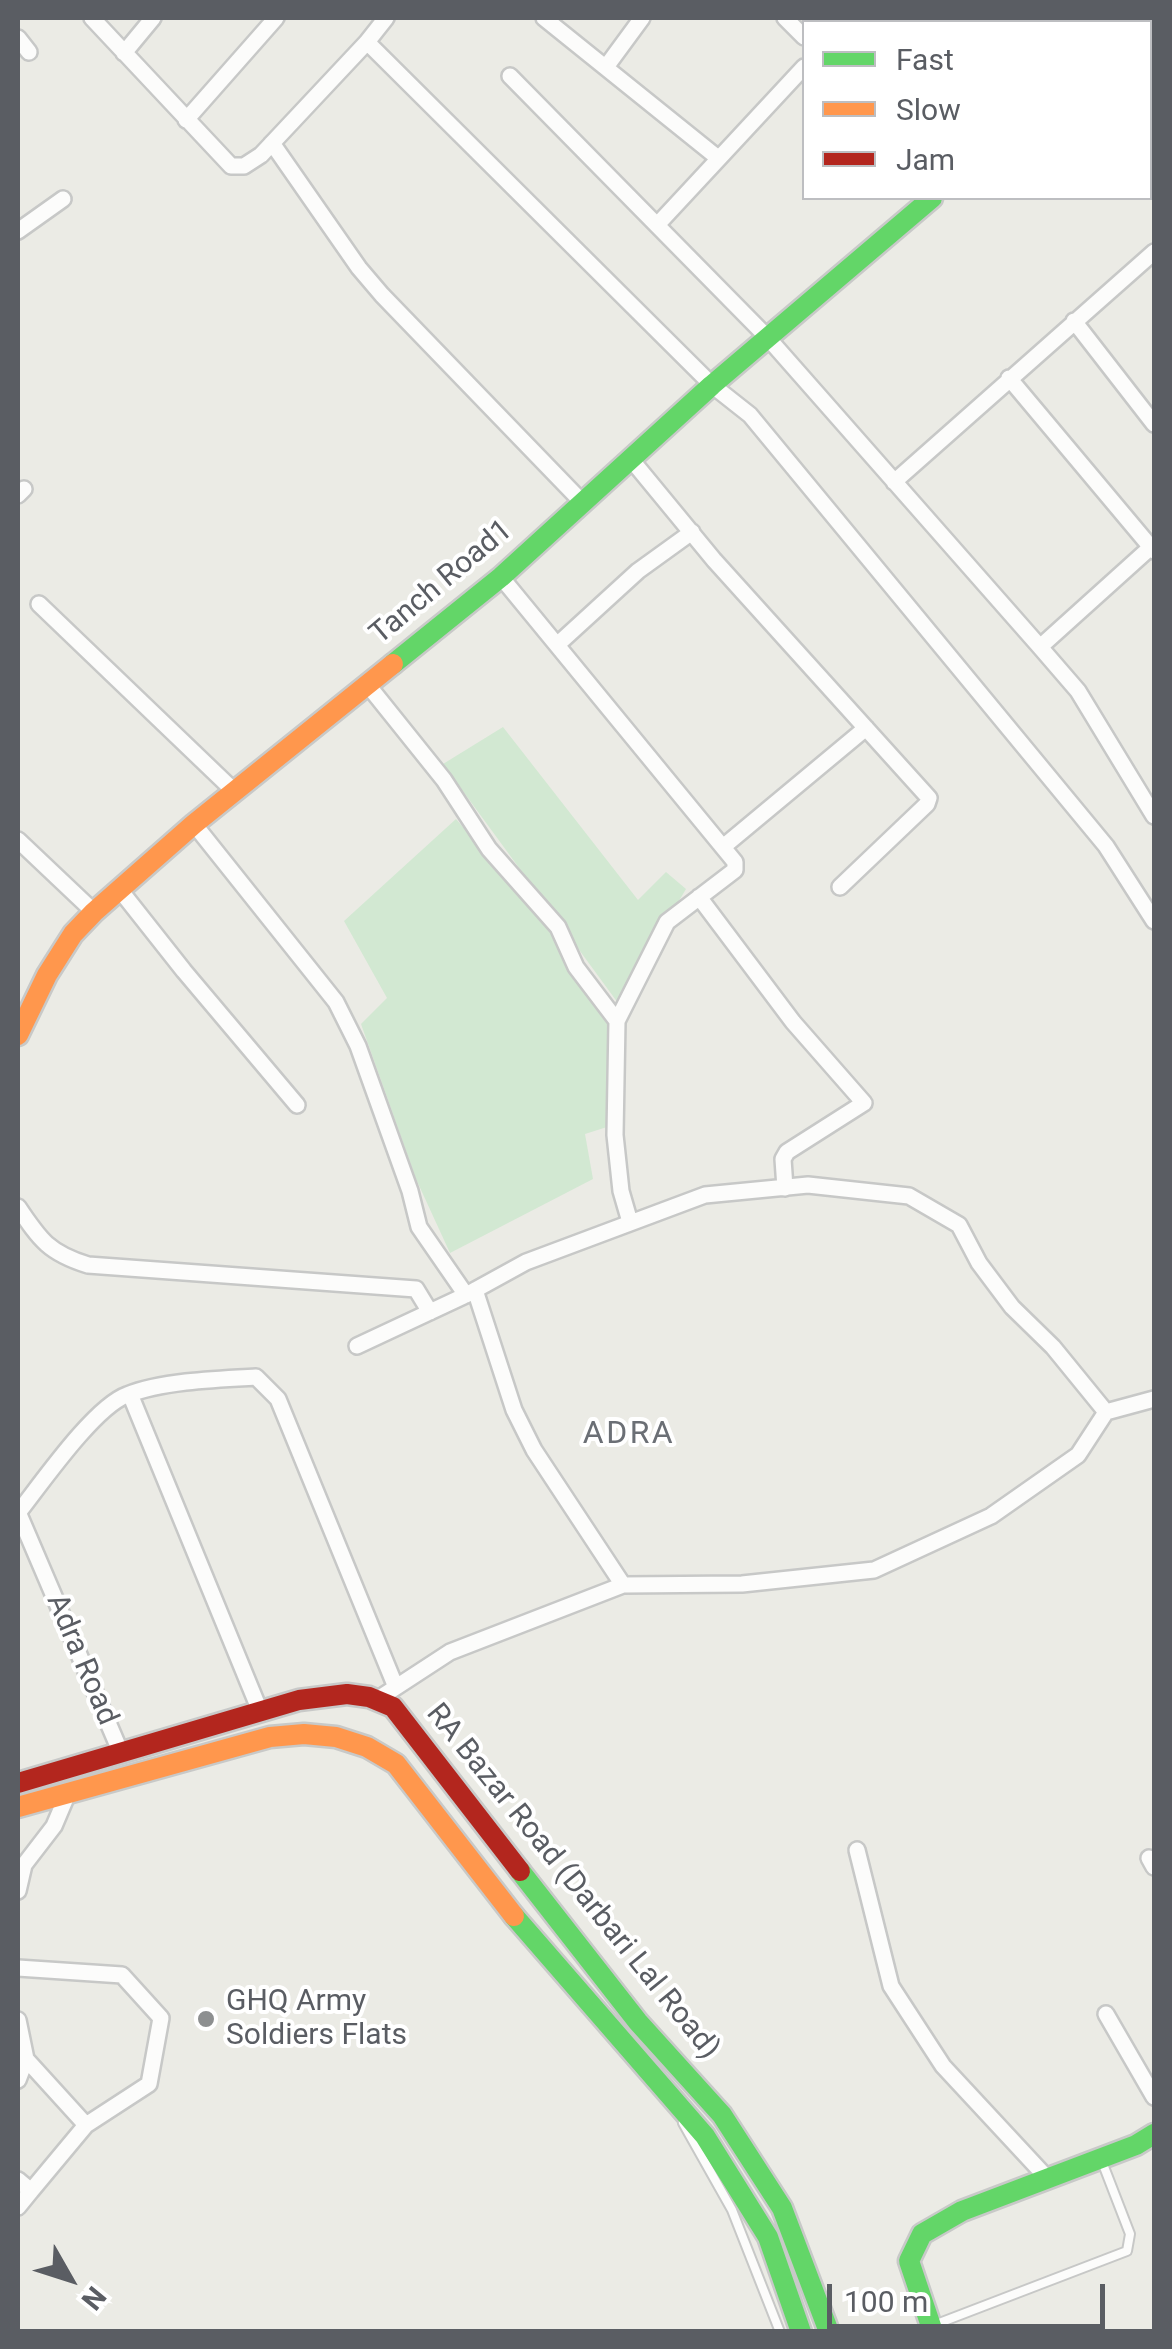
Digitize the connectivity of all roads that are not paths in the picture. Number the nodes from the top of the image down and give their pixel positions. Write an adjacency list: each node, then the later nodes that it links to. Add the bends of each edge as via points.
1 (92, 18): 10 (street)
2 (153, 18): 10 (street)
3 (276, 18): 14 (street)
4 (386, 18): 8 (street)
5 (544, 18): 11 (street)
6 (642, 18): 11 (street)
7 (18, 38): 9 (street)
8 (367, 42): 15 (street); 25 (street)
9 (28, 52)
10 (124, 52): 14 (street)
11 (606, 68): 16 (street)
12 (802, 69): 16 (street)
13 (510, 76): 19 (street)
14 (186, 120): 15 (street, via 231,166 244,166)
15 (272, 143): 29 (street, via 382,295)
16 (718, 158): 19 (street)
17 (63, 199): 20 (street)
18 (930, 200): 23 (main road, Tanch Road1)
19 (658, 224): 23 (street)
20 (18, 231)
21 (1154, 252): 22 (street)
22 (1074, 321): 24 (street); 26 (street)
23 (768, 338): 25 (main road, Tanch Road1); 28 (street)
24 (1009, 378): 28 (street); 31 (street)
25 (712, 385): 27 (main road, Tanch Road1); 47 (street, via 750,414 1106,846)
26 (1154, 424)
27 (630, 458): 29 (main road, Tanch Road1); 30 (street)
28 (894, 482): 35 (street)
29 (582, 502): 32 (main road, Tanch Road1)
30 (692, 532): 34 (street); 37 (street)
31 (1153, 549): 35 (street)
32 (501, 577): 34 (street); 36 (main road, Tanch Road1)
33 (40, 604): 38 (street)
34 (556, 645): 42 (street)
35 (1040, 648): 39 (street, via 1078,692)
36 (367, 684): 38 (main road, Tanch Road1); 48 (street, via 444,780 489,850 558,928 576,967)
37 (866, 728): 42 (street); 43 (street, via 929,798)
38 (234, 791): 40 (main road, Tanch Road1)
39 (1154, 816)
40 (194, 824): 44 (main road, Tanch Road1); 54 (street, via 336,1002 358,1046 419,1227)
41 (18, 840): 46 (street)
42 (722, 847): 45 (street, via 735,870)
43 (840, 887)
44 (120, 890): 46 (main road, Tanch Road1); 50 (street)
45 (700, 897): 48 (street, via 667,922); 51 (street, via 793,1022 864,1103 787,1152)
46 (94, 912): 49 (main road, Tanch Road1, via 47,974)
47 (1154, 917)
48 (617, 1022): 53 (street, via 614,1135)
49 (18, 1035)
50 (297, 1104)
51 (786, 1188): 53 (street, via 704,1195); 59 (street, via 909,1196 959,1225 1012,1306)
52 (18, 1207): 55 (street, via 47,1248 88,1265 416,1288)
53 (630, 1222): 54 (street, via 526,1262)
54 (471, 1292): 55 (street); 61 (street, via 534,1450)
55 (430, 1312): 56 (street)
56 (357, 1346)
57 (130, 1394): 60 (street, via 92,1422); 62 (street, via 256,1377 278,1398); 64 (street)
58 (1154, 1398): 59 (street)
59 (1106, 1412): 61 (street, via 1078,1455 991,1516 874,1570 742,1584)
60 (18, 1512): 65 (street, Adra Road)
61 (623, 1585): 62 (street, via 450,1652)
62 (396, 1685): 63 (street)
63 (378, 1698): 64 (main road, via 340,1692); 88 (main road, RA Bazar Road (Darbari Lal Road), via 406,1720 638,2022 722,2115 782,2208)
64 (260, 1711): 65 (main road)
65 (120, 1753): 66 (main road)
66 (18, 1782)
67 (68, 1793): 68 (main road, RA Bazar Road (Darbari Lal Road)); 70 (street, via 54,1826 24,1865); 76 (main road, RA Bazar Road (Darbari Lal Road), via 299,1733 368,1746 396,1764 535,1942)
68 (18, 1807)
69 (857, 1850): 81 (street, via 891,1986 943,2066)
70 (18, 1891)
71 (18, 1968): 78 (street, via 122,1976 161,2018 149,2084)
72 (1106, 2014): 77 (street)
73 (18, 2020): 74 (street)
74 (26, 2059): 75 (street); 78 (street)
75 (18, 2080)
76 (666, 2093): 86 (lane, via 732,2210); 87 (main road, RA Bazar Road (Darbari Lal Road), via 705,2136 768,2238)
77 (1154, 2097)
78 (86, 2125): 83 (street)
79 (1154, 2134): 80 (main road)
80 (1101, 2158): 81 (main road); 85 (lane, via 1130,2234 1127,2251)
81 (1048, 2178): 85 (main road, via 962,2210 922,2234 908,2262)
82 (18, 2180): 83 (street)
83 (31, 2192): 84 (street)
84 (18, 2206)
85 (932, 2328)
86 (780, 2332)
87 (801, 2332)
88 (828, 2332)

